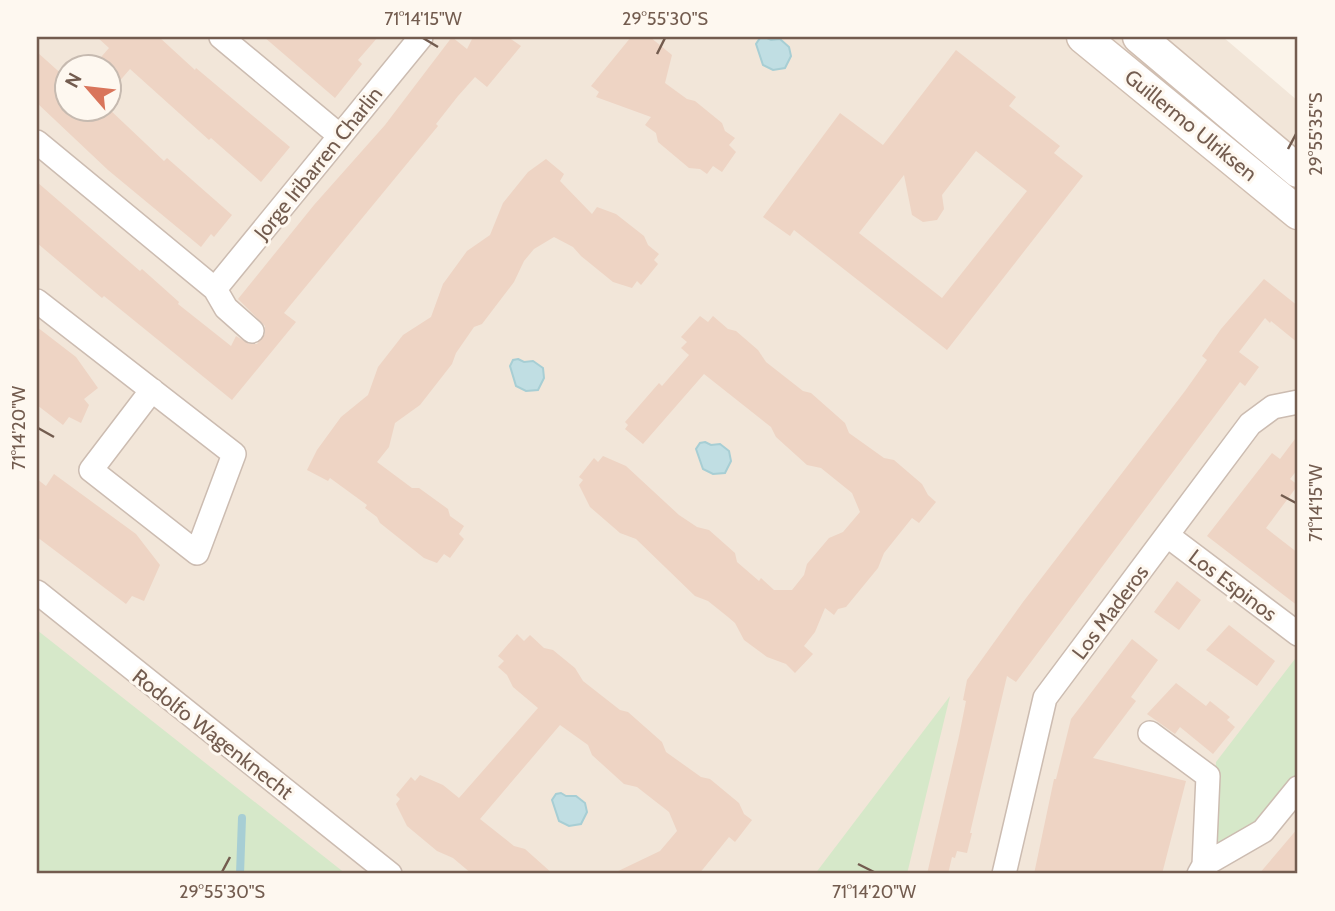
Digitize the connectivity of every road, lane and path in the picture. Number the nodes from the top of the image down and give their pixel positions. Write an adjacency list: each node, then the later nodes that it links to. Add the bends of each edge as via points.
1 (220, 37): 5 (street)
2 (421, 37): 5 (street, Jorge Iribarren Charlin)
3 (1083, 37): 8 (main road, Guillermo Ulriksen)
4 (1139, 37): 7 (main road, Guillermo Ulriksen)
5 (340, 136): 9 (street, Jorge Iribarren Charlin)
6 (37, 142): 9 (street)
7 (1298, 171)
8 (1298, 213)
9 (215, 289): 11 (street, via 226,308)
10 (37, 301): 12 (street)
11 (251, 331)
12 (152, 390): 12 (street, via 234,454 197,553 91,470)
13 (1298, 402): 14 (street, Los Maderos, via 1273,407 1250,424)
14 (1168, 536): 16 (street, Los Espinos); 21 (street, Los Maderos, via 1045,698)
15 (37, 592): 20 (street, Rodolfo Wagenknecht)
16 (1298, 634)
17 (1150, 733): 19 (street, via 1208,776)
18 (1298, 788): 19 (street, via 1263,831)
19 (1201, 869)
20 (390, 874)
21 (1004, 874)

